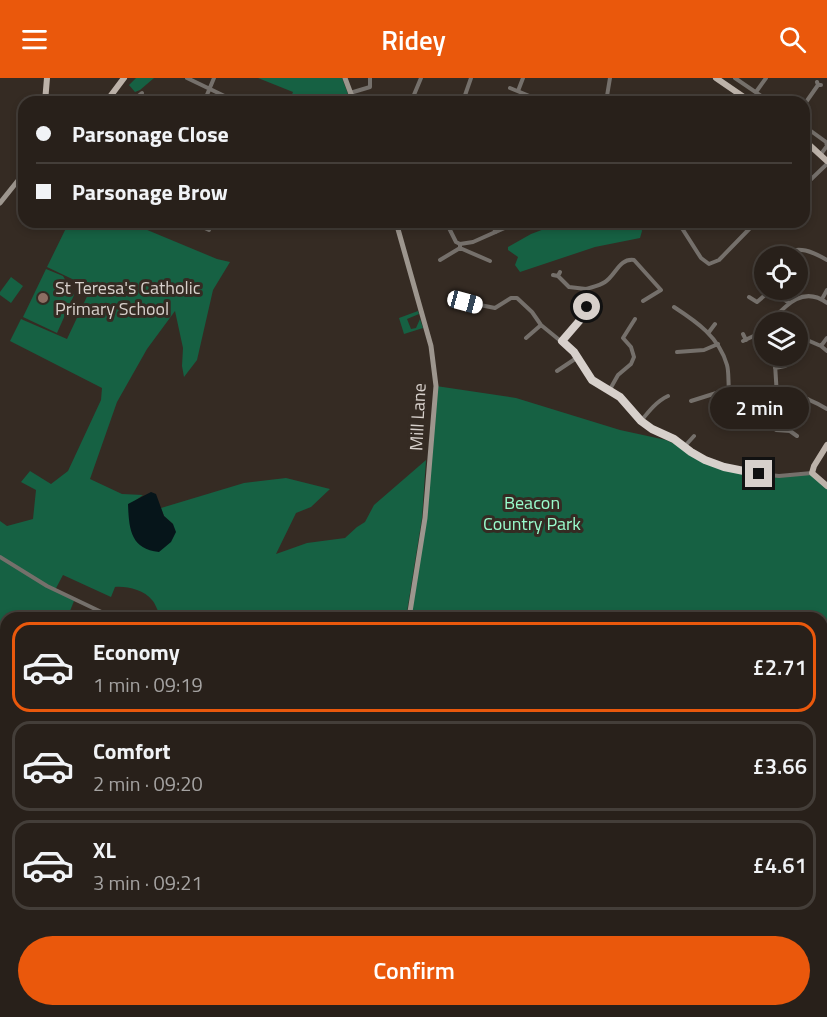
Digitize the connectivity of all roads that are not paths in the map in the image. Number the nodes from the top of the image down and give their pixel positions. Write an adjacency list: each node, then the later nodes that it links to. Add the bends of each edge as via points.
1 (47, 78): 21 (main road)
2 (124, 78): 22 (main road)
3 (188, 78): 15 (street)
4 (214, 78): 15 (street)
5 (345, 78): 20 (street)
6 (370, 78): 20 (street, via 370,89)
7 (421, 78): 27 (street)
8 (471, 78): 28 (street)
9 (523, 78): 17 (street)
10 (608, 78): 30 (street)
11 (735, 78): 18 (street)
12 (766, 78): 18 (street)
13 (720, 79): 31 (main road)
14 (819, 84): 33 (street)
15 (210, 88): 24 (street); 25 (street)
16 (510, 88): 17 (street)
17 (518, 91): 29 (street)
18 (756, 92): 32 (street)
19 (142, 93): 23 (street)
20 (350, 93): 26 (street)
21 (46, 96)
22 (110, 96)
23 (138, 96)
24 (207, 96)
25 (225, 96)
26 (351, 96)
27 (414, 96)
28 (466, 96)
29 (530, 96)
30 (606, 96)
31 (743, 96)
32 (762, 96)
33 (810, 97)
34 (810, 130): 36 (street, via 826,142)
35 (810, 145): 36 (main road)
36 (821, 154): 37 (main road)
37 (827, 163): 39 (street)
38 (18, 180): 40 (street)
39 (810, 180)
40 (0, 203)
41 (204, 228): 48 (street)
42 (398, 228): 103 (street, Mill Lane, via 431,346 436,386 425,518)
43 (449, 228): 50 (street)
44 (494, 228): 49 (street)
45 (505, 228): 49 (street)
46 (682, 228): 47 (street, via 709,264 719,260)
47 (749, 228)
48 (209, 230)
49 (496, 232): 50 (street)
50 (460, 246): 52 (street); 54 (street)
51 (808, 252): 53 (street)
52 (440, 260)
53 (827, 260)
54 (490, 261)
55 (557, 274): 56 (street, via 569,287)
56 (586, 289): 61 (street, via 603,284 630,259 638,262 662,291); 77 (street, via 587,312)
57 (827, 290): 60 (street)
58 (749, 297): 62 (street, via 757,304)
59 (461, 298): 70 (street, via 495,308 514,297)
60 (822, 299): 64 (street, via 806,297); 65 (street)
61 (643, 300)
62 (761, 300)
63 (784, 300): 64 (street)
64 (788, 303): 67 (street)
65 (827, 303)
66 (674, 307): 71 (street)
67 (779, 312)
68 (635, 321): 86 (street, via 620,338 631,347 634,357)
69 (715, 324): 71 (street)
70 (541, 325): 74 (street); 77 (street)
71 (709, 332): 78 (street)
72 (743, 333): 73 (street, via 745,340)
73 (754, 336)
74 (526, 338)
75 (827, 338): 79 (street)
76 (808, 340): 79 (street)
77 (562, 341): 82 (street)
78 (718, 344): 81 (street, via 704,350); 85 (street, via 728,366)
79 (821, 346): 80 (street)
80 (827, 351)
81 (675, 352)
82 (578, 357): 84 (street); 86 (street, via 592,380)
83 (775, 366): 88 (street)
84 (557, 371)
85 (729, 388): 88 (street, via 749,402); 89 (street)
86 (609, 391): 92 (street, via 625,401)
87 (664, 396): 92 (street)
88 (777, 396): 90 (street)
89 (692, 398)
90 (807, 399): 91 (street); 94 (street)
91 (827, 409)
92 (641, 421): 98 (street)
93 (776, 430): 94 (street)
94 (790, 431): 96 (street)
95 (695, 435): 98 (street)
96 (797, 435)
97 (827, 445): 99 (main road)
98 (684, 447): 99 (street, via 705,460 740,471 779,476)
99 (812, 473): 100 (main road)
100 (827, 486)
101 (0, 557): 102 (street, via 47,586)
102 (101, 612)
103 (410, 612)

